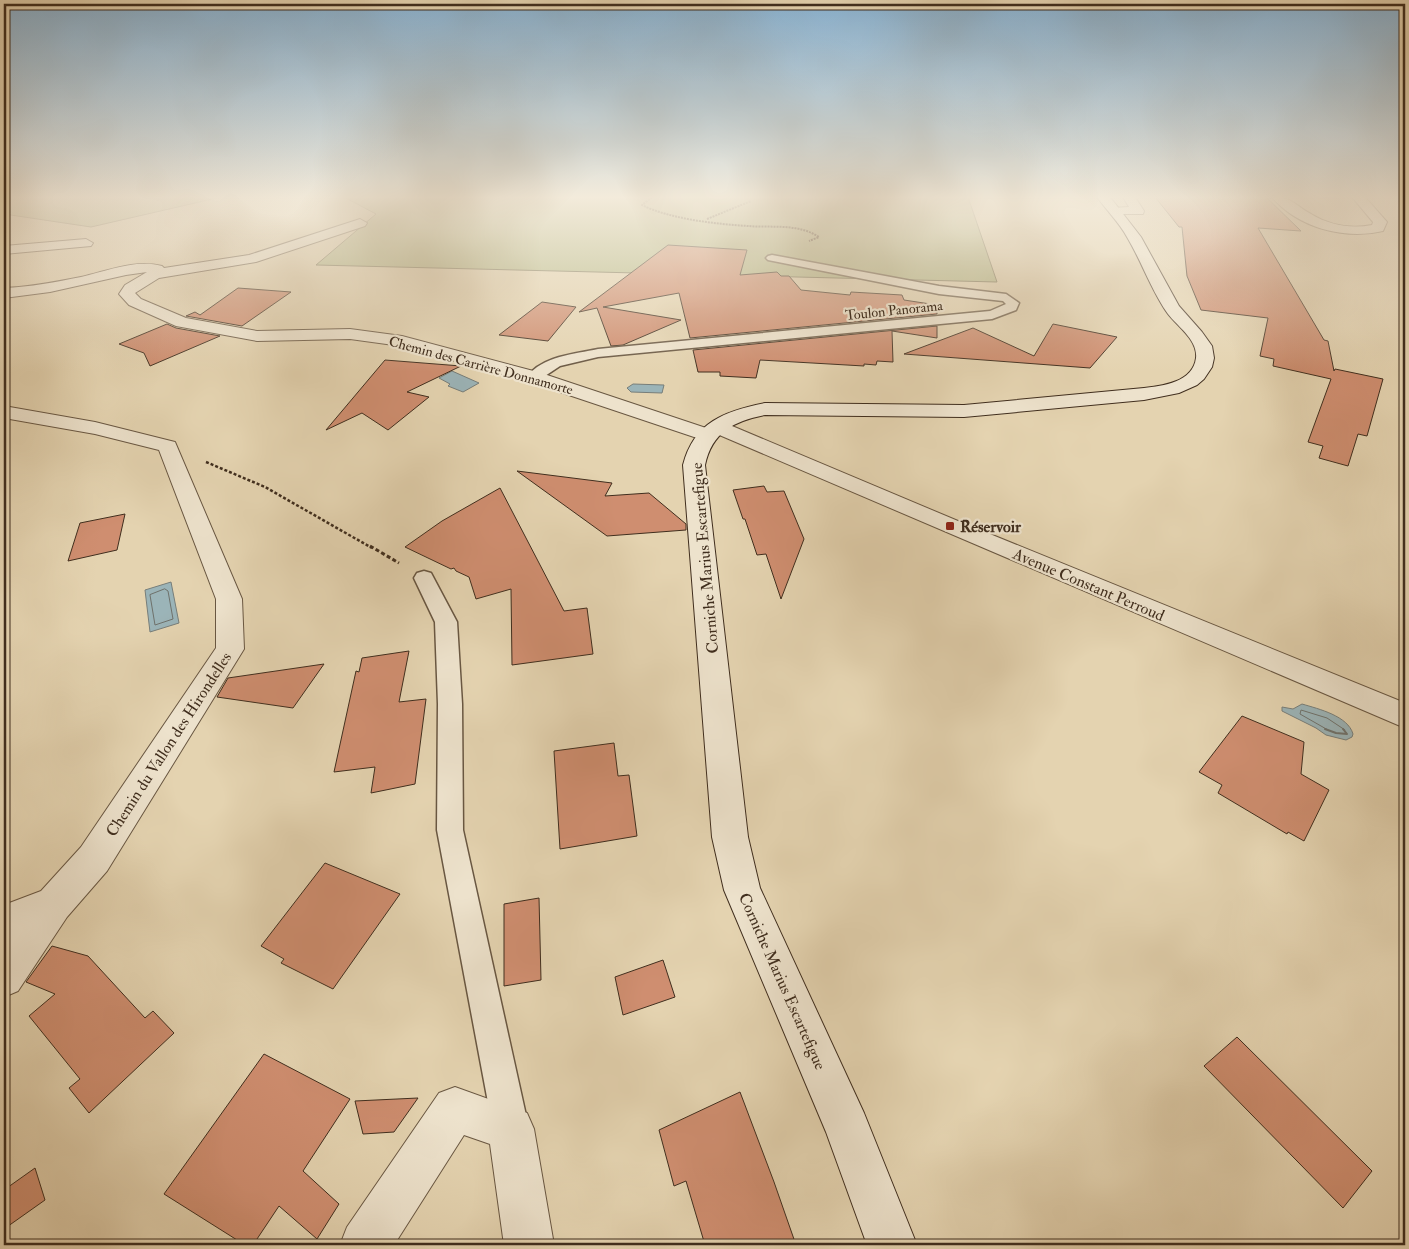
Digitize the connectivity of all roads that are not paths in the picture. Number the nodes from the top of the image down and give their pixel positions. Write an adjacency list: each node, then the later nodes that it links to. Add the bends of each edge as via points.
1 (262, 255): 4 (street)
2 (1145, 255): 8 (street, via 1171,306 1202,343 1205,359 1199,374 1191,381 1166,391 991,410 765,409 739,416)
3 (772, 258): 6 (lane, Toulon Panorama, via 939,290 1006,298 1014,303 1012,307 992,315 598,353 565,360 541,370)
4 (156, 274): 5 (street, via 159,272 157,269 129,270 46,289); 6 (street, Chemin des Carrière Donnamorte, via 130,288 127,294 135,302 182,322 257,336 350,334 402,341)
5 (4, 294)
6 (534, 377): 8 (street, Chemin des Carrière Donnamorte)
7 (4, 412): 11 (street, Chemin du Vallon des Hirondelles, via 95,428 168,446 229,600 230,649 94,859)
8 (712, 431): 10 (street, Avenue Constant Perroud); 17 (street, Corniche Marius Escartefigue, via 699,444 694,465 730,837 742,890 848,1129)
9 (424, 578): 14 (lane, via 446,622 450,830)
10 (1405, 716)
11 (54, 904): 12 (street); 13 (street, Chemin du Vallon des Hirondelles)
12 (4, 924)
13 (4, 977)
14 (511, 1129): 15 (street, via 454,1109); 16 (street)
15 (364, 1245)
16 (528, 1245)
17 (892, 1245)

